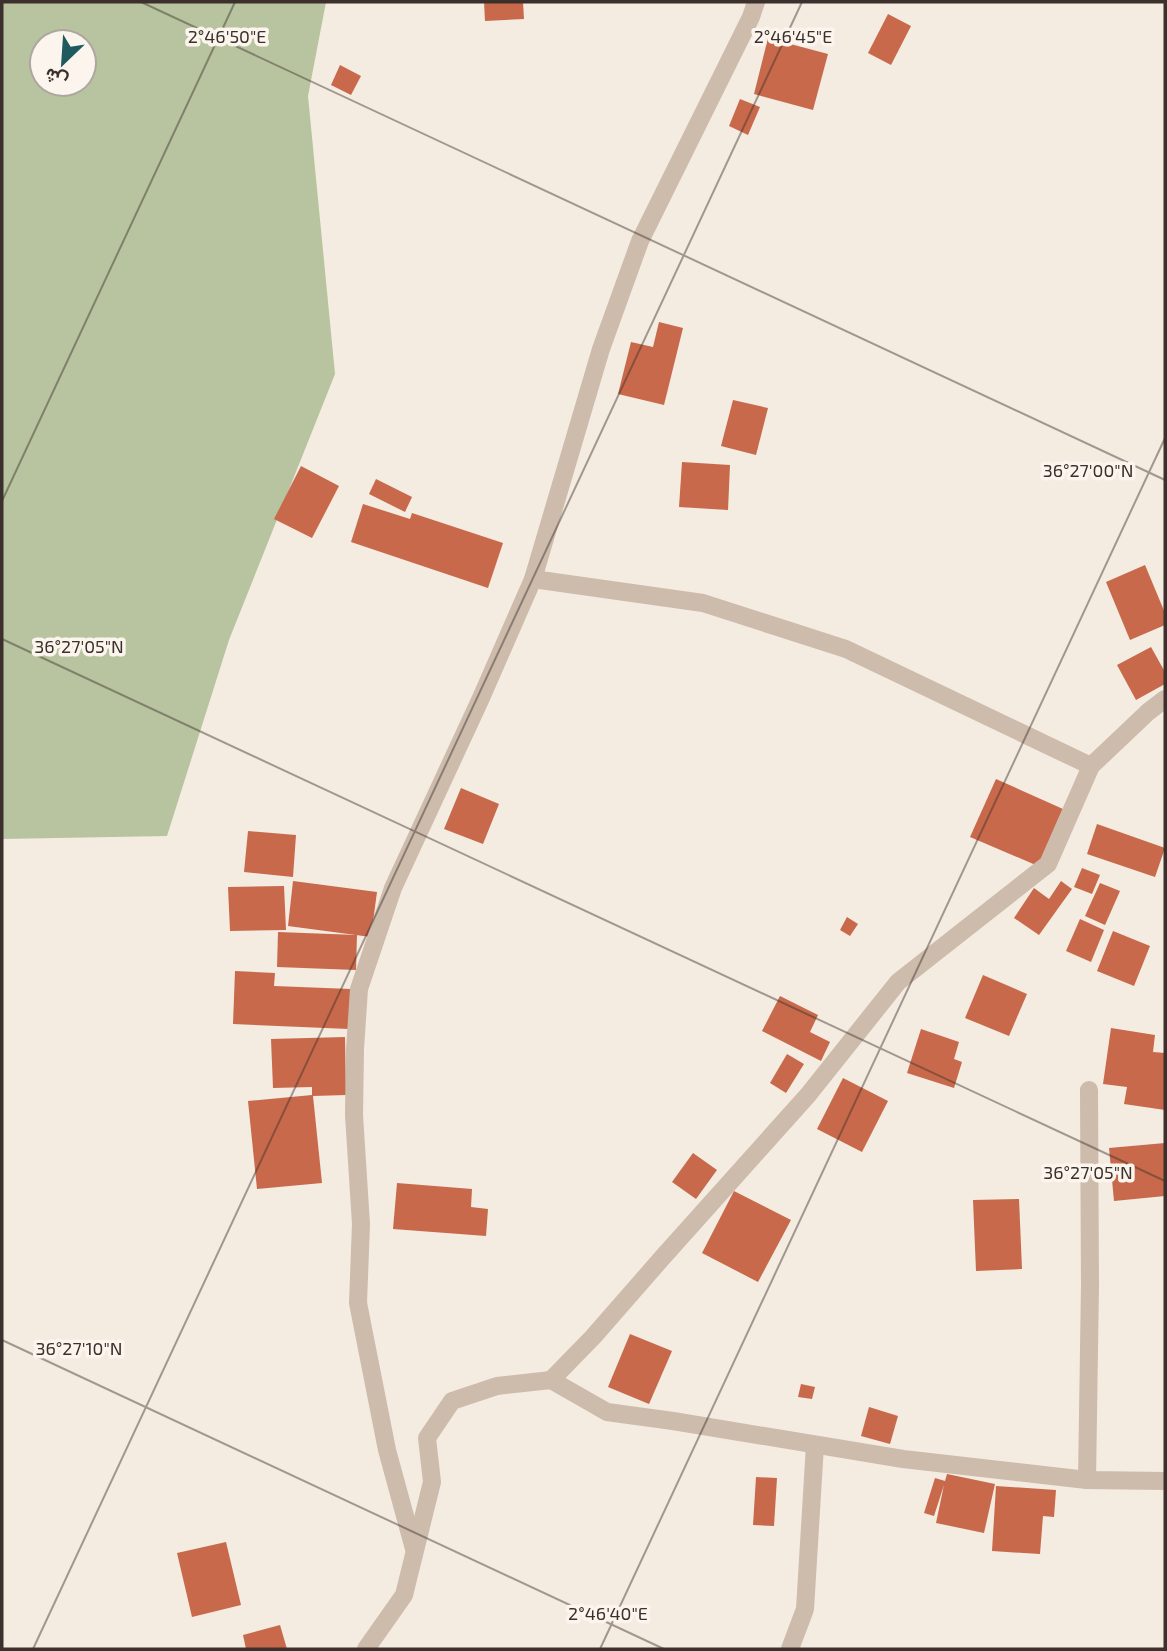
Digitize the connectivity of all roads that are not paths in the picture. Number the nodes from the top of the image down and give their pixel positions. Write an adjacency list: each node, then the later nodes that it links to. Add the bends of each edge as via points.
1 (756, 2): 2 (street, via 640,241 601,349)
2 (533, 579): 4 (street, via 703,603 846,649); 10 (street, via 393,888 359,989 354,1115 361,1224 358,1303 387,1450)
3 (1165, 699): 4 (street)
4 (1091, 766): 6 (street, via 1048,864 898,982 808,1095)
5 (1089, 1090): 8 (street)
6 (551, 1380): 7 (street, via 607,1412); 10 (street, via 497,1386 452,1401 427,1438 432,1482)
7 (815, 1445): 8 (street); 12 (street, via 805,1609)
8 (1087, 1480): 9 (street)
9 (1165, 1480)
10 (414, 1549): 11 (street, via 404,1595)
11 (366, 1649)
12 (790, 1649)

